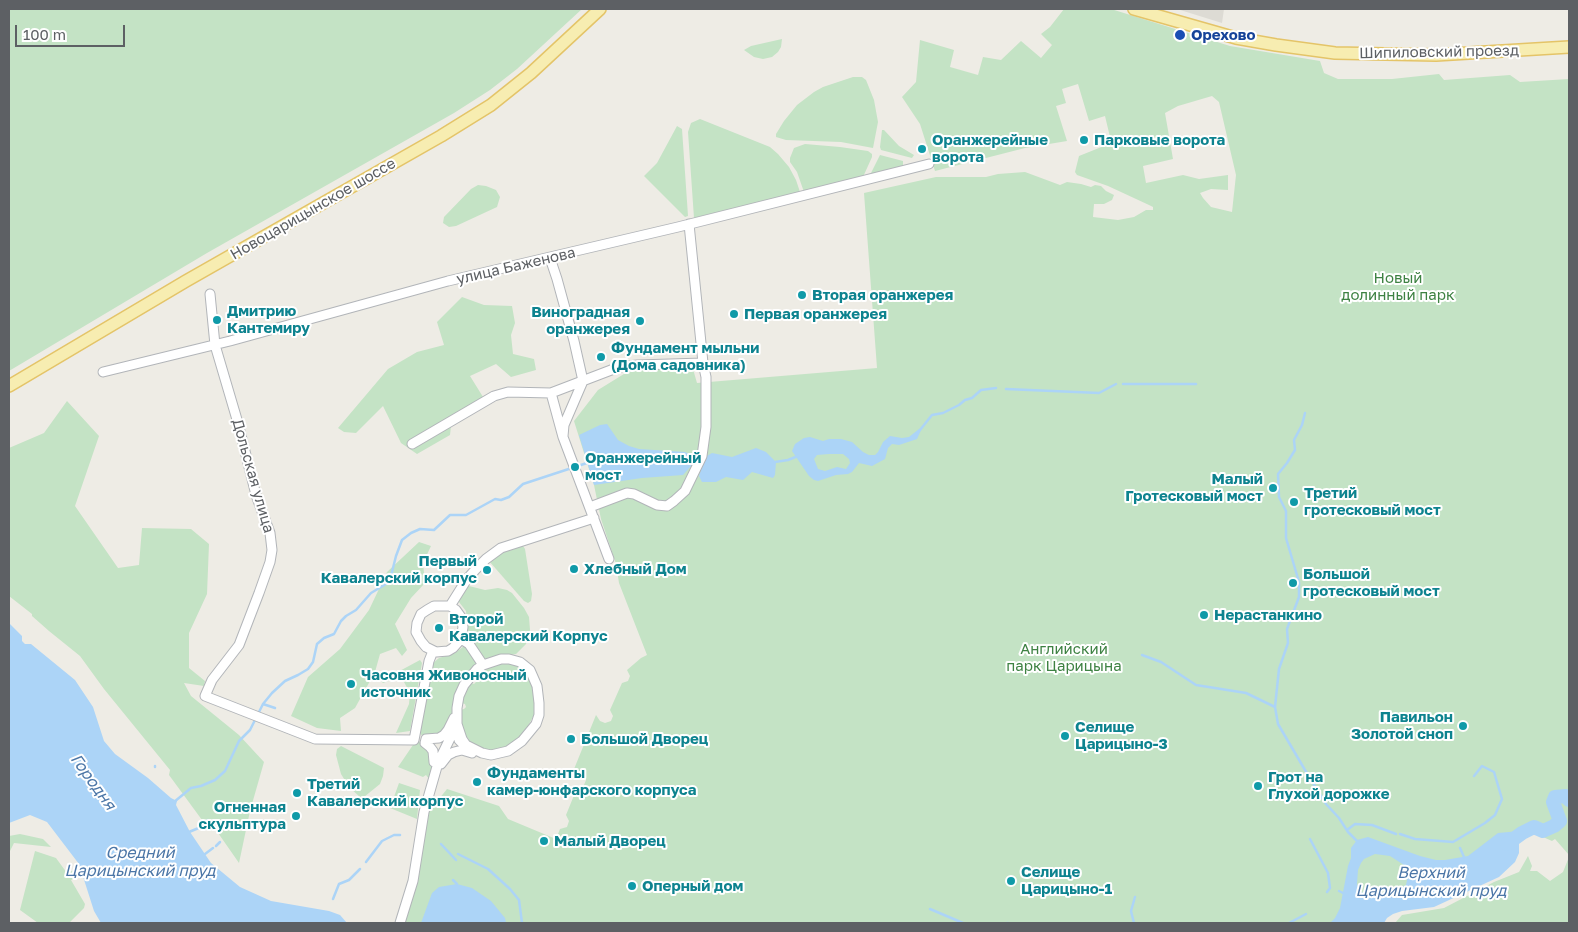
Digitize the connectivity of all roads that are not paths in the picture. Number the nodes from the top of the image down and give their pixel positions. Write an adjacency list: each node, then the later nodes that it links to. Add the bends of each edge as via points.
1 (600, 9): 12 (main road, Новоцарицынское шоссе, via 491,105)
2 (1134, 9): 3 (main road, Шипиловский проезд, via 1236,38 1335,53 1436,55)
3 (1569, 48)
4 (929, 164): 5 (street, улица Баженова)
5 (689, 224): 6 (street, улица Баженова); 9 (street)
6 (550, 258): 8 (street, улица Баженова, via 448,281); 11 (street)
7 (210, 294): 8 (street, Дольская улица)
8 (215, 345): 10 (street, улица Баженова); 24 (street, Дольская улица, via 270,533 272,550 260,593 238,645 205,696 316,739 414,740)
9 (703, 363): 11 (street, via 619,367); 16 (street, via 706,427 702,456 685,491 667,506 626,493)
10 (104, 372)
11 (583, 381): 13 (street); 14 (street, via 564,425)
12 (9, 386)
13 (551, 393): 14 (street); 15 (street, via 508,392 494,396)
14 (563, 437): 16 (street)
15 (412, 444)
16 (590, 507): 17 (street)
17 (594, 518): 18 (street); 19 (street, via 502,548 472,574)
18 (609, 559)
19 (450, 606): 20 (street, via 461,617); 21 (street, via 434,606 421,614 417,623 416,632 421,641)
20 (461, 639): 21 (street, via 448,651); 22 (street, via 469,644)
21 (433, 651): 24 (street)
22 (483, 665): 23 (street, via 464,685 459,696); 27 (street, via 501,659 525,665 537,686 539,715 522,742 508,751 482,753)
23 (456, 726): 25 (street, via 454,718 444,735); 26 (street); 27 (street)
24 (415, 737): 25 (street)
25 (426, 741): 26 (street); 28 (street, via 433,751 434,762)
26 (448, 743): 27 (street); 28 (street)
27 (464, 744): 28 (street, via 472,753 454,752 441,764)
28 (438, 763): 29 (street, via 424,812 413,881)
29 (400, 923)

